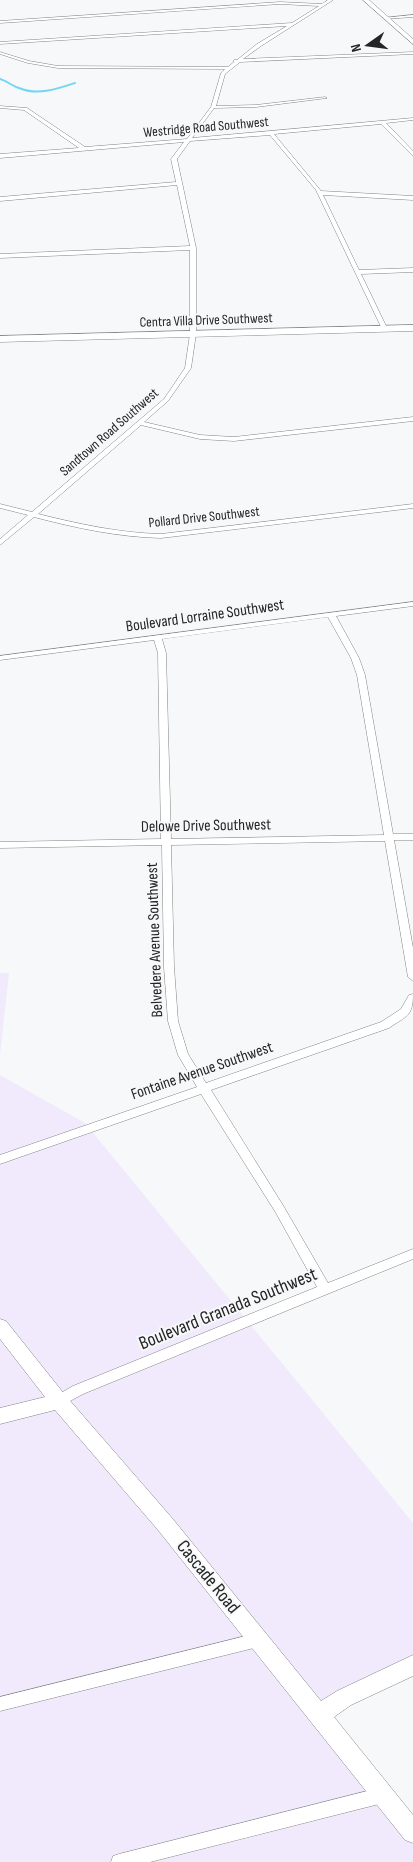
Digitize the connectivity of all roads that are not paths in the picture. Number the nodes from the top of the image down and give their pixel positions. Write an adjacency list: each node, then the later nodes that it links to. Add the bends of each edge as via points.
1 (331, 0): 3 (street, Sandtown Road Southwest)
2 (366, 0): 5 (street)
3 (324, 5): 6 (street, via 280,3); 7 (street, Sandtown Road Southwest)
4 (413, 16): 5 (street)
5 (385, 18): 8 (street)
6 (0, 22)
7 (293, 24): 9 (street); 12 (street, Sandtown Road Southwest)
8 (413, 42)
9 (0, 43)
10 (0, 53): 13 (street, via 42,65 72,68)
11 (413, 53): 12 (street)
12 (236, 61): 13 (street, Sandtown Road Southwest)
13 (228, 68): 16 (street, Sandtown Road Southwest, via 220,78)
14 (325, 98): 16 (street)
15 (0, 107): 21 (street, via 25,108)
16 (213, 107): 20 (street, Sandtown Road Southwest)
17 (413, 119): 18 (street, Westridge Road Southwest)
18 (382, 122): 19 (street, Westridge Road Southwest); 22 (street)
19 (271, 133): 20 (street, Westridge Road Southwest); 25 (street)
20 (186, 140): 21 (street, Westridge Road Southwest); 24 (street, Sandtown Road Southwest, via 174,159)
21 (84, 149): 23 (street, Westridge Road Southwest)
22 (413, 154)
23 (0, 156)
24 (178, 183): 27 (street); 28 (street, Sandtown Road Southwest)
25 (320, 193): 26 (street); 31 (street)
26 (413, 198)
27 (0, 199)
28 (193, 248): 29 (street); 34 (street, Sandtown Road Southwest)
29 (0, 256)
30 (413, 270): 31 (street)
31 (357, 272): 32 (street)
32 (384, 328): 33 (street, Centra Villa Drive Southwest); 34 (street, Centra Villa Drive Southwest)
33 (413, 328)
34 (193, 334): 35 (street, Centra Villa Drive Southwest); 37 (street, Sandtown Road Southwest, via 191,357 182,378 166,400)
35 (0, 339)
36 (413, 419): 37 (street, via 234,439 200,437)
37 (140, 424): 40 (street, Sandtown Road Southwest)
38 (0, 506): 40 (street, Pollard Drive Southwest)
39 (413, 506): 40 (street, Pollard Drive Southwest, via 137,537)
40 (33, 514): 41 (street, Sandtown Road Southwest)
41 (0, 543)
42 (413, 604): 43 (street, Boulevard Lorraine Southwest)
43 (331, 615): 44 (street, Boulevard Lorraine Southwest); 46 (street, via 361,675)
44 (157, 638): 45 (street, Boulevard Lorraine Southwest); 48 (street, Belvedere Avenue Southwest, via 162,653)
45 (0, 658)
46 (389, 837): 47 (street, Delowe Drive Southwest); 48 (street, Delowe Drive Southwest); 50 (street)
47 (413, 837)
48 (166, 842): 49 (street, Delowe Drive Southwest); 53 (street, Belvedere Avenue Southwest, via 173,1021 183,1055)
49 (0, 845)
50 (413, 977)
51 (413, 998): 52 (street)
52 (409, 1013): 53 (street, Fontaine Avenue Southwest, via 385,1025)
53 (203, 1088): 54 (street, Fontaine Avenue Southwest); 56 (street, Belvedere Avenue Southwest, via 280,1210)
54 (0, 1160)
55 (413, 1254): 56 (street, Boulevard Granada Southwest)
56 (325, 1290): 58 (street, Boulevard Granada Southwest, via 78,1390)
57 (0, 1326): 58 (street, Cascade Road)
58 (59, 1401): 59 (street); 60 (street, Cascade Road, via 165,1524)
59 (0, 1416)
60 (258, 1640): 62 (street); 63 (street, Cascade Road)
61 (413, 1665): 63 (street, via 344,1698)
62 (0, 1704)
63 (319, 1715): 64 (street, Cascade Road)
64 (384, 1795): 65 (street, Cascade Road); 66 (street)
65 (413, 1832)
66 (119, 1862)

